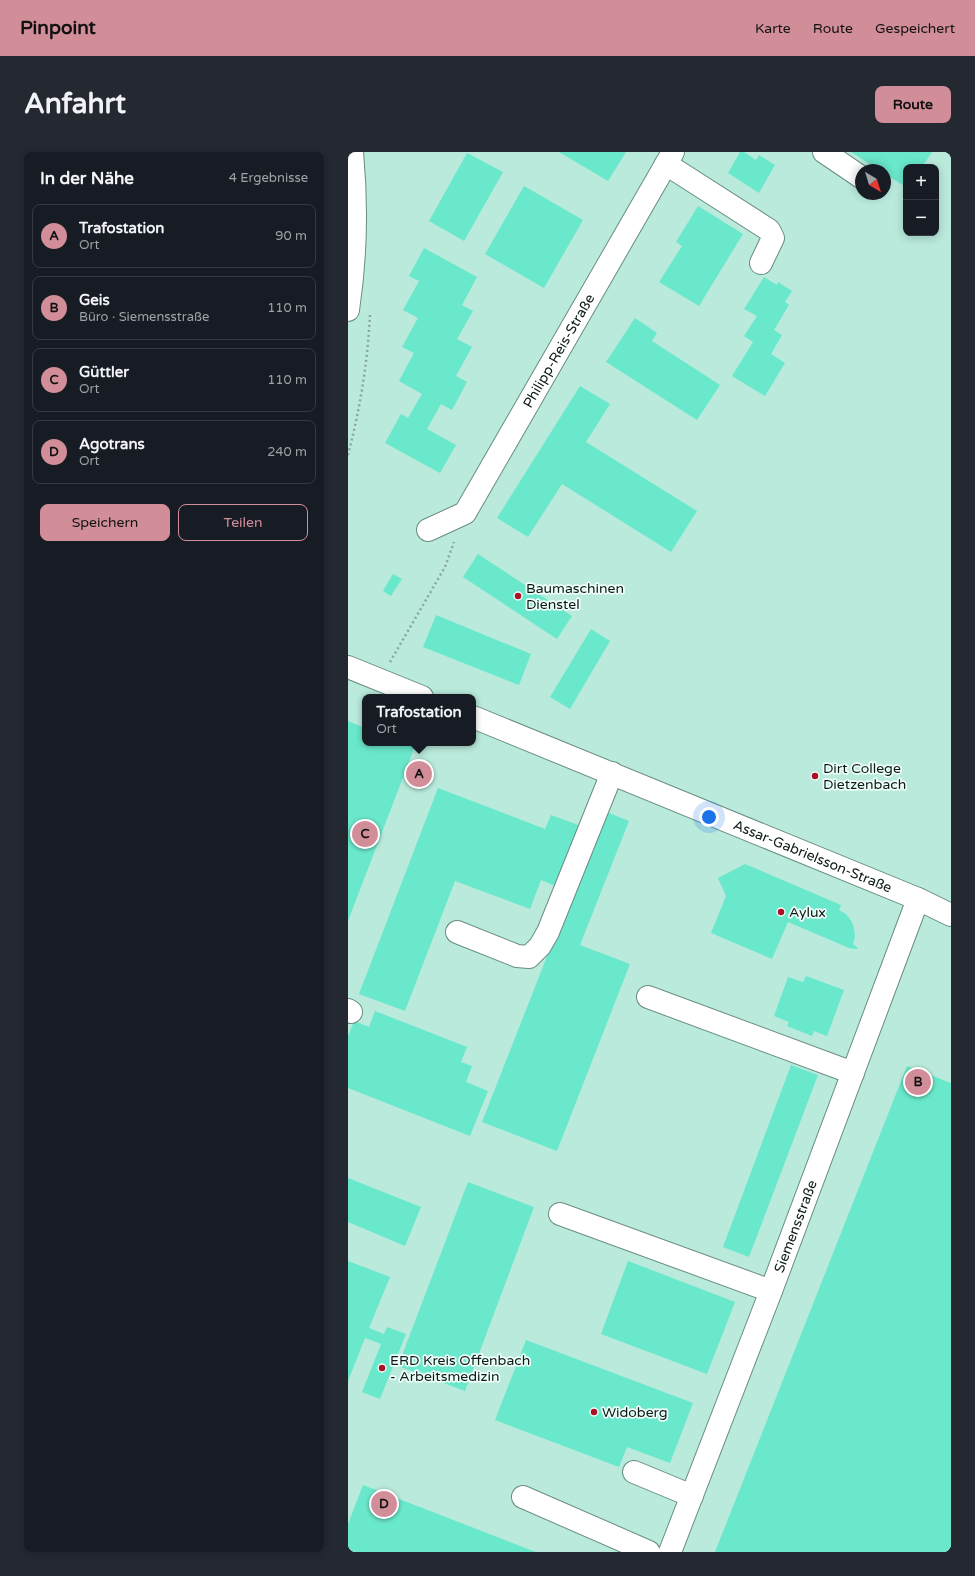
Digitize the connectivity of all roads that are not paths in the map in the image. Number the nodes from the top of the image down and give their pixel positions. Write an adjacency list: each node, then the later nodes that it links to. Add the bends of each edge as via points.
1 (352, 152): 6 (street, via 355,249)
2 (824, 152): 4 (street)
3 (669, 158): 5 (street, via 769,230 773,238); 7 (street, Philipp-Reis-Straße, via 465,513)
4 (855, 173)
5 (761, 263)
6 (348, 310)
7 (428, 530)
8 (348, 667): 9 (street)
9 (415, 694)
10 (476, 718): 11 (street, Assar-Gabrielsson-Straße)
11 (612, 773): 12 (street, Assar-Gabrielsson-Straße); 14 (street, via 548,932 540,946 529,957 517,956)
12 (918, 899): 13 (street, Assar-Gabrielsson-Straße); 16 (street, Siemensstraße)
13 (951, 915)
14 (457, 932)
15 (648, 997): 16 (street)
16 (853, 1074): 18 (street, Siemensstraße)
17 (560, 1214): 18 (street)
18 (771, 1292): 20 (street, Siemensstraße)
19 (634, 1472): 20 (street)
20 (692, 1496): 23 (street, Siemensstraße)
21 (522, 1498): 22 (street)
22 (650, 1552)
23 (670, 1552)

